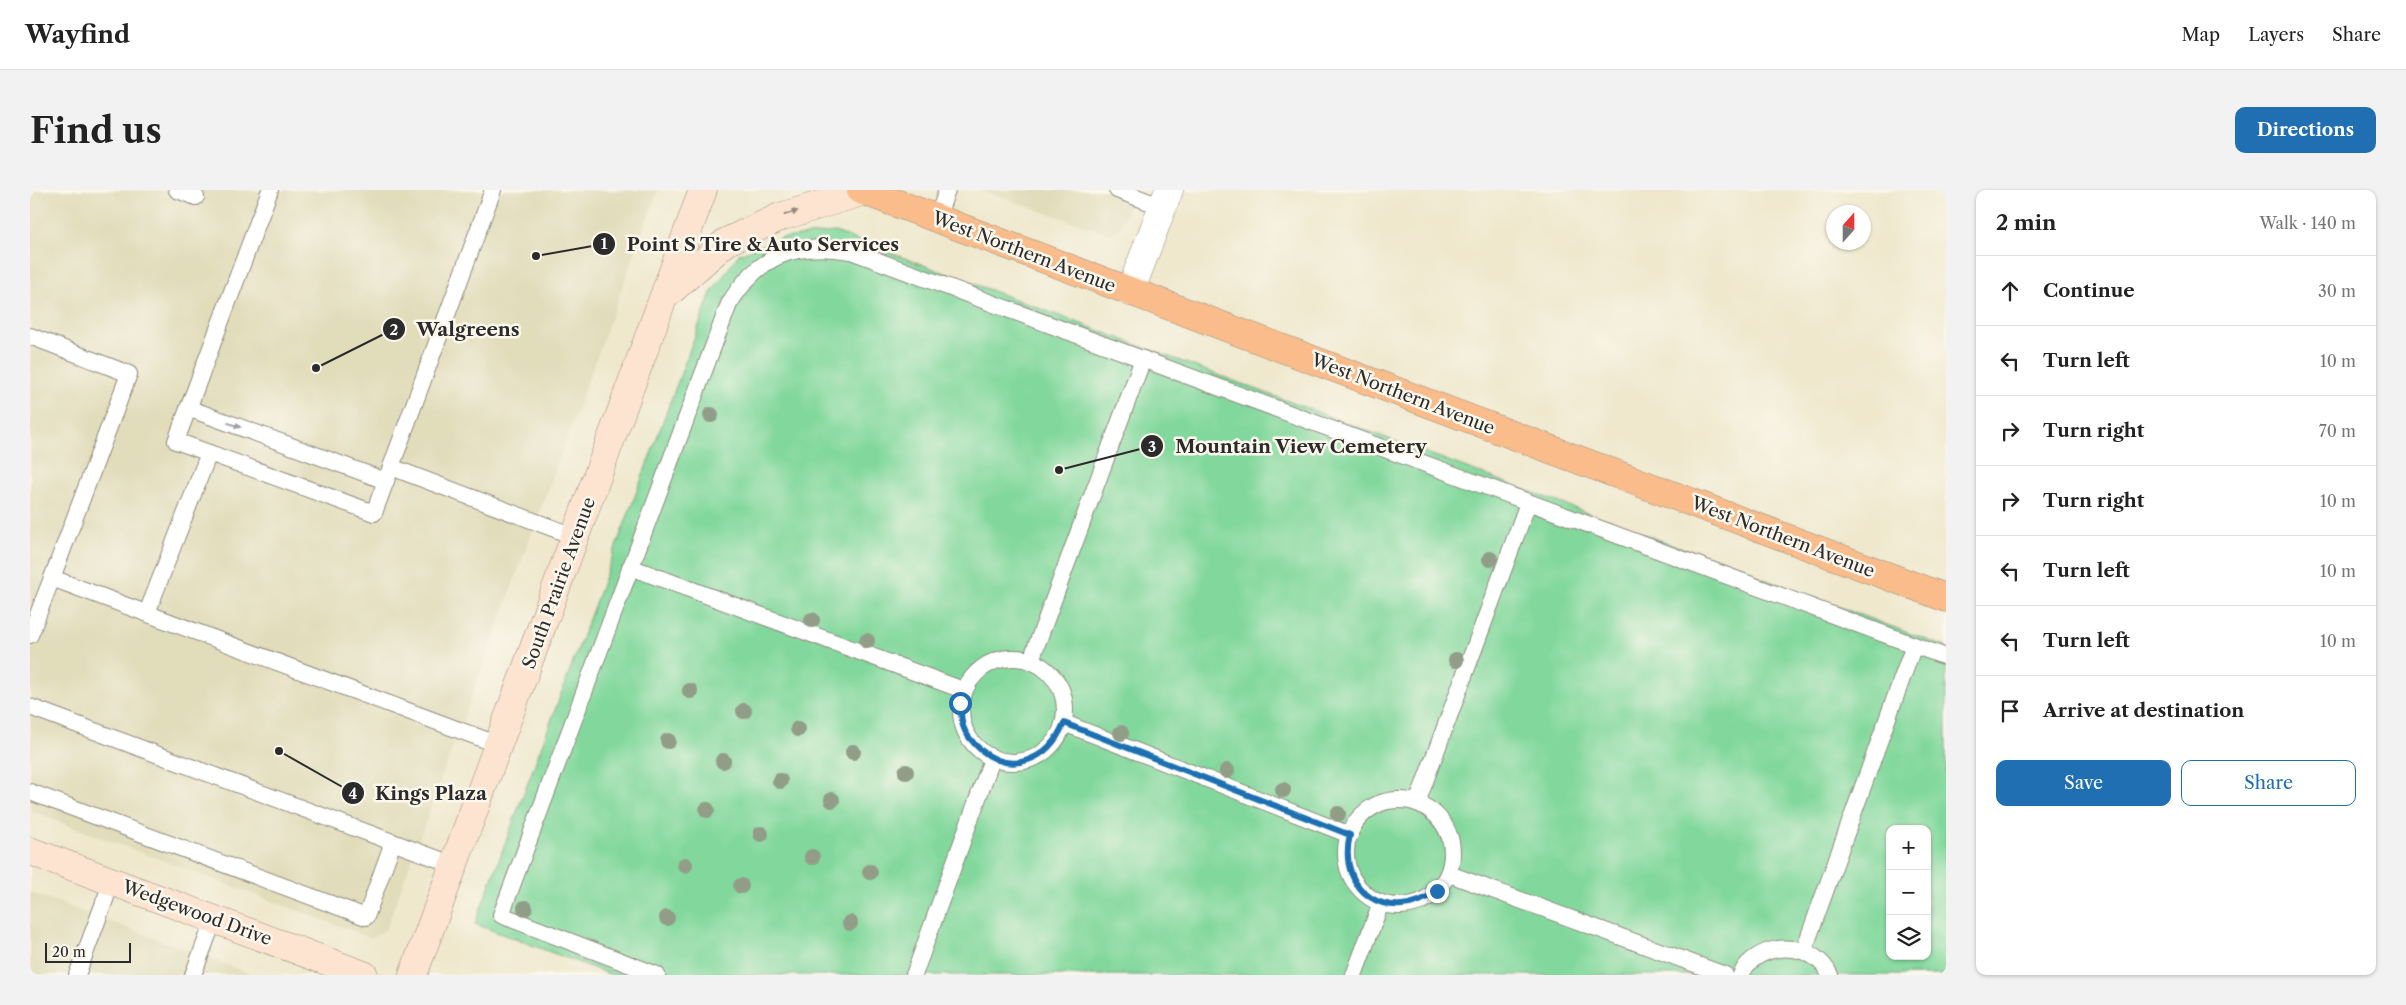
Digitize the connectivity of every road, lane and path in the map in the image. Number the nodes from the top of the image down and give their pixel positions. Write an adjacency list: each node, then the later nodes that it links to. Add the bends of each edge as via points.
1 (177, 190): 8 (lane)
2 (270, 190): 16 (lane)
3 (493, 190): 18 (lane)
4 (703, 190): 13 (main road, South Prairie Avenue)
5 (947, 190): 11 (lane)
6 (1117, 190): 10 (lane)
7 (863, 191): 9 (main road, West Northern Avenue); 13 (main road, one-way to 7, via 726,242 780,217)
8 (196, 197)
9 (899, 197): 11 (main road, West Northern Avenue)
10 (1166, 198): 12 (street)
11 (937, 219): 12 (main road, West Northern Avenue)
12 (1130, 292): 23 (main road, West Northern Avenue)
13 (664, 297): 20 (main road, South Prairie Avenue)
14 (30, 336): 22 (lane, via 129,374)
15 (1143, 358): 19 (lane); 21 (lane, via 850,251 826,247 782,254 763,264 750,276 729,304); 28 (lane)
16 (188, 408): 17 (lane, via 176,441); 18 (lane, one-way to 18)
17 (209, 453): 18 (lane, via 374,513); 24 (lane)
18 (388, 474): 20 (lane)
19 (1528, 503): 26 (lane); 35 (lane)
20 (576, 537): 32 (main road, South Prairie Avenue)
21 (630, 567): 29 (lane); 49 (lane, via 501,914)
22 (52, 578): 24 (lane); 25 (lane)
23 (1946, 598)
24 (147, 613): 32 (lane)
25 (30, 635)
26 (1914, 645): 27 (lane); 44 (lane)
27 (1946, 657)
28 (1031, 660): 29 (lane, via 1010,657 991,662 977,672); 31 (lane, via 1052,674 1060,686 1065,703)
29 (963, 690): 33 (lane, via 960,703 962,725 971,741)
30 (30, 707): 37 (lane)
31 (1064, 723): 33 (lane, via 1058,737 1046,750 1032,758 1005,763); 36 (lane)
32 (499, 744): 39 (main road, South Prairie Avenue)
33 (992, 760): 50 (lane)
34 (30, 792): 37 (lane, via 366,917)
35 (1417, 803): 36 (lane, via 1392,800 1372,808 1360,818); 40 (lane, via 1436,815 1447,830 1452,846)
36 (1350, 835): 42 (lane, via 1346,850 1352,878 1367,896)
37 (393, 842): 39 (lane)
38 (30, 851): 41 (main road, Wedgewood Drive)
39 (454, 865): 48 (main road, South Prairie Avenue)
40 (1449, 874): 42 (lane, via 1437,891 1425,900 1412,905); 52 (lane)
41 (112, 881): 43 (main road, Wedgewood Drive); 45 (lane)
42 (1381, 903): 51 (lane)
43 (214, 919): 46 (lane); 47 (main road, Wedgewood Drive)
44 (1804, 950): 53 (lane, via 1778,948 1768,951 1749,962); 54 (lane)
45 (77, 975)
46 (193, 975)
47 (364, 975)
48 (413, 975)
49 (657, 975)
50 (914, 975)
51 (1354, 975)
52 (1725, 975)
53 (1741, 975)
54 (1830, 975)

